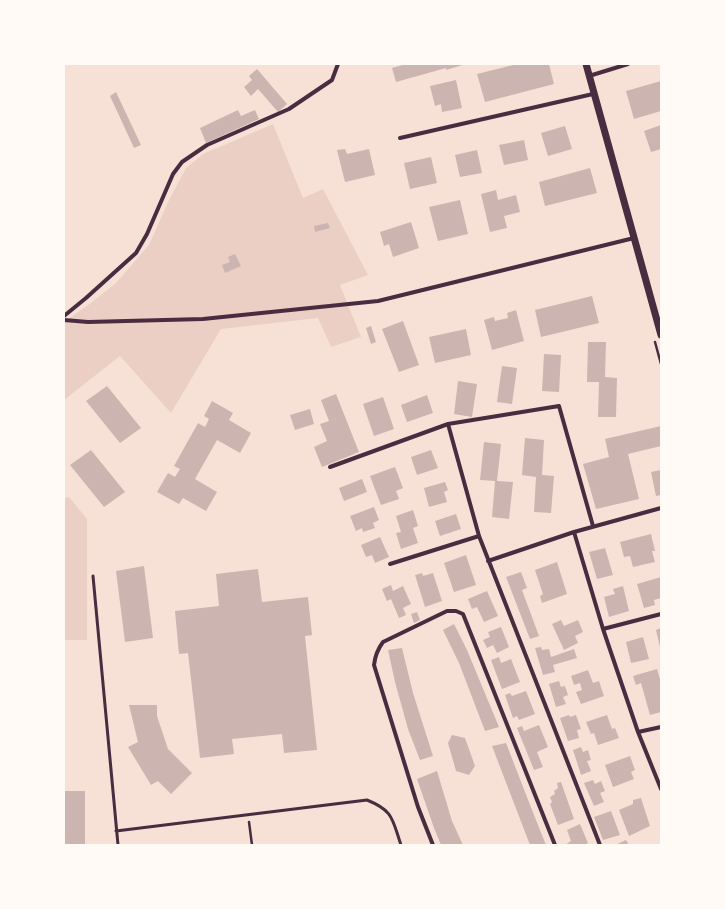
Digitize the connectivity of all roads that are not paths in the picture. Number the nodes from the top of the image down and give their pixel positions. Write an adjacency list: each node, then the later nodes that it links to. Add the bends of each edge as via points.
1 (338, 64): 8 (street, via 332,80 289,109 207,145 182,162 173,174 147,234 136,252)
2 (586, 64): 4 (street)
3 (628, 64): 4 (street)
4 (589, 76): 5 (street)
5 (593, 94): 6 (street); 7 (street)
6 (400, 138)
7 (634, 238): 9 (street, via 378,301 203,319 88,322); 10 (street)
8 (64, 316)
9 (64, 320)
10 (661, 335)
11 (448, 424): 12 (street); 14 (street, via 559,406); 16 (street)
12 (330, 467)
13 (661, 508): 14 (street)
14 (593, 526): 15 (street)
15 (574, 532): 17 (street); 21 (street)
16 (479, 536): 17 (street); 18 (street)
17 (488, 560): 30 (street)
18 (390, 564)
19 (93, 576): 25 (lane)
20 (661, 614): 21 (street)
21 (603, 629): 23 (street)
22 (661, 726): 23 (street)
23 (638, 732): 24 (street)
24 (661, 789)
25 (116, 831): 26 (lane); 27 (lane, via 367,800 388,811)
26 (118, 845)
27 (401, 845)
28 (433, 845): 29 (street, via 418,807 374,665 378,648 383,642 447,611 463,614)
29 (555, 845)
30 (600, 845)

